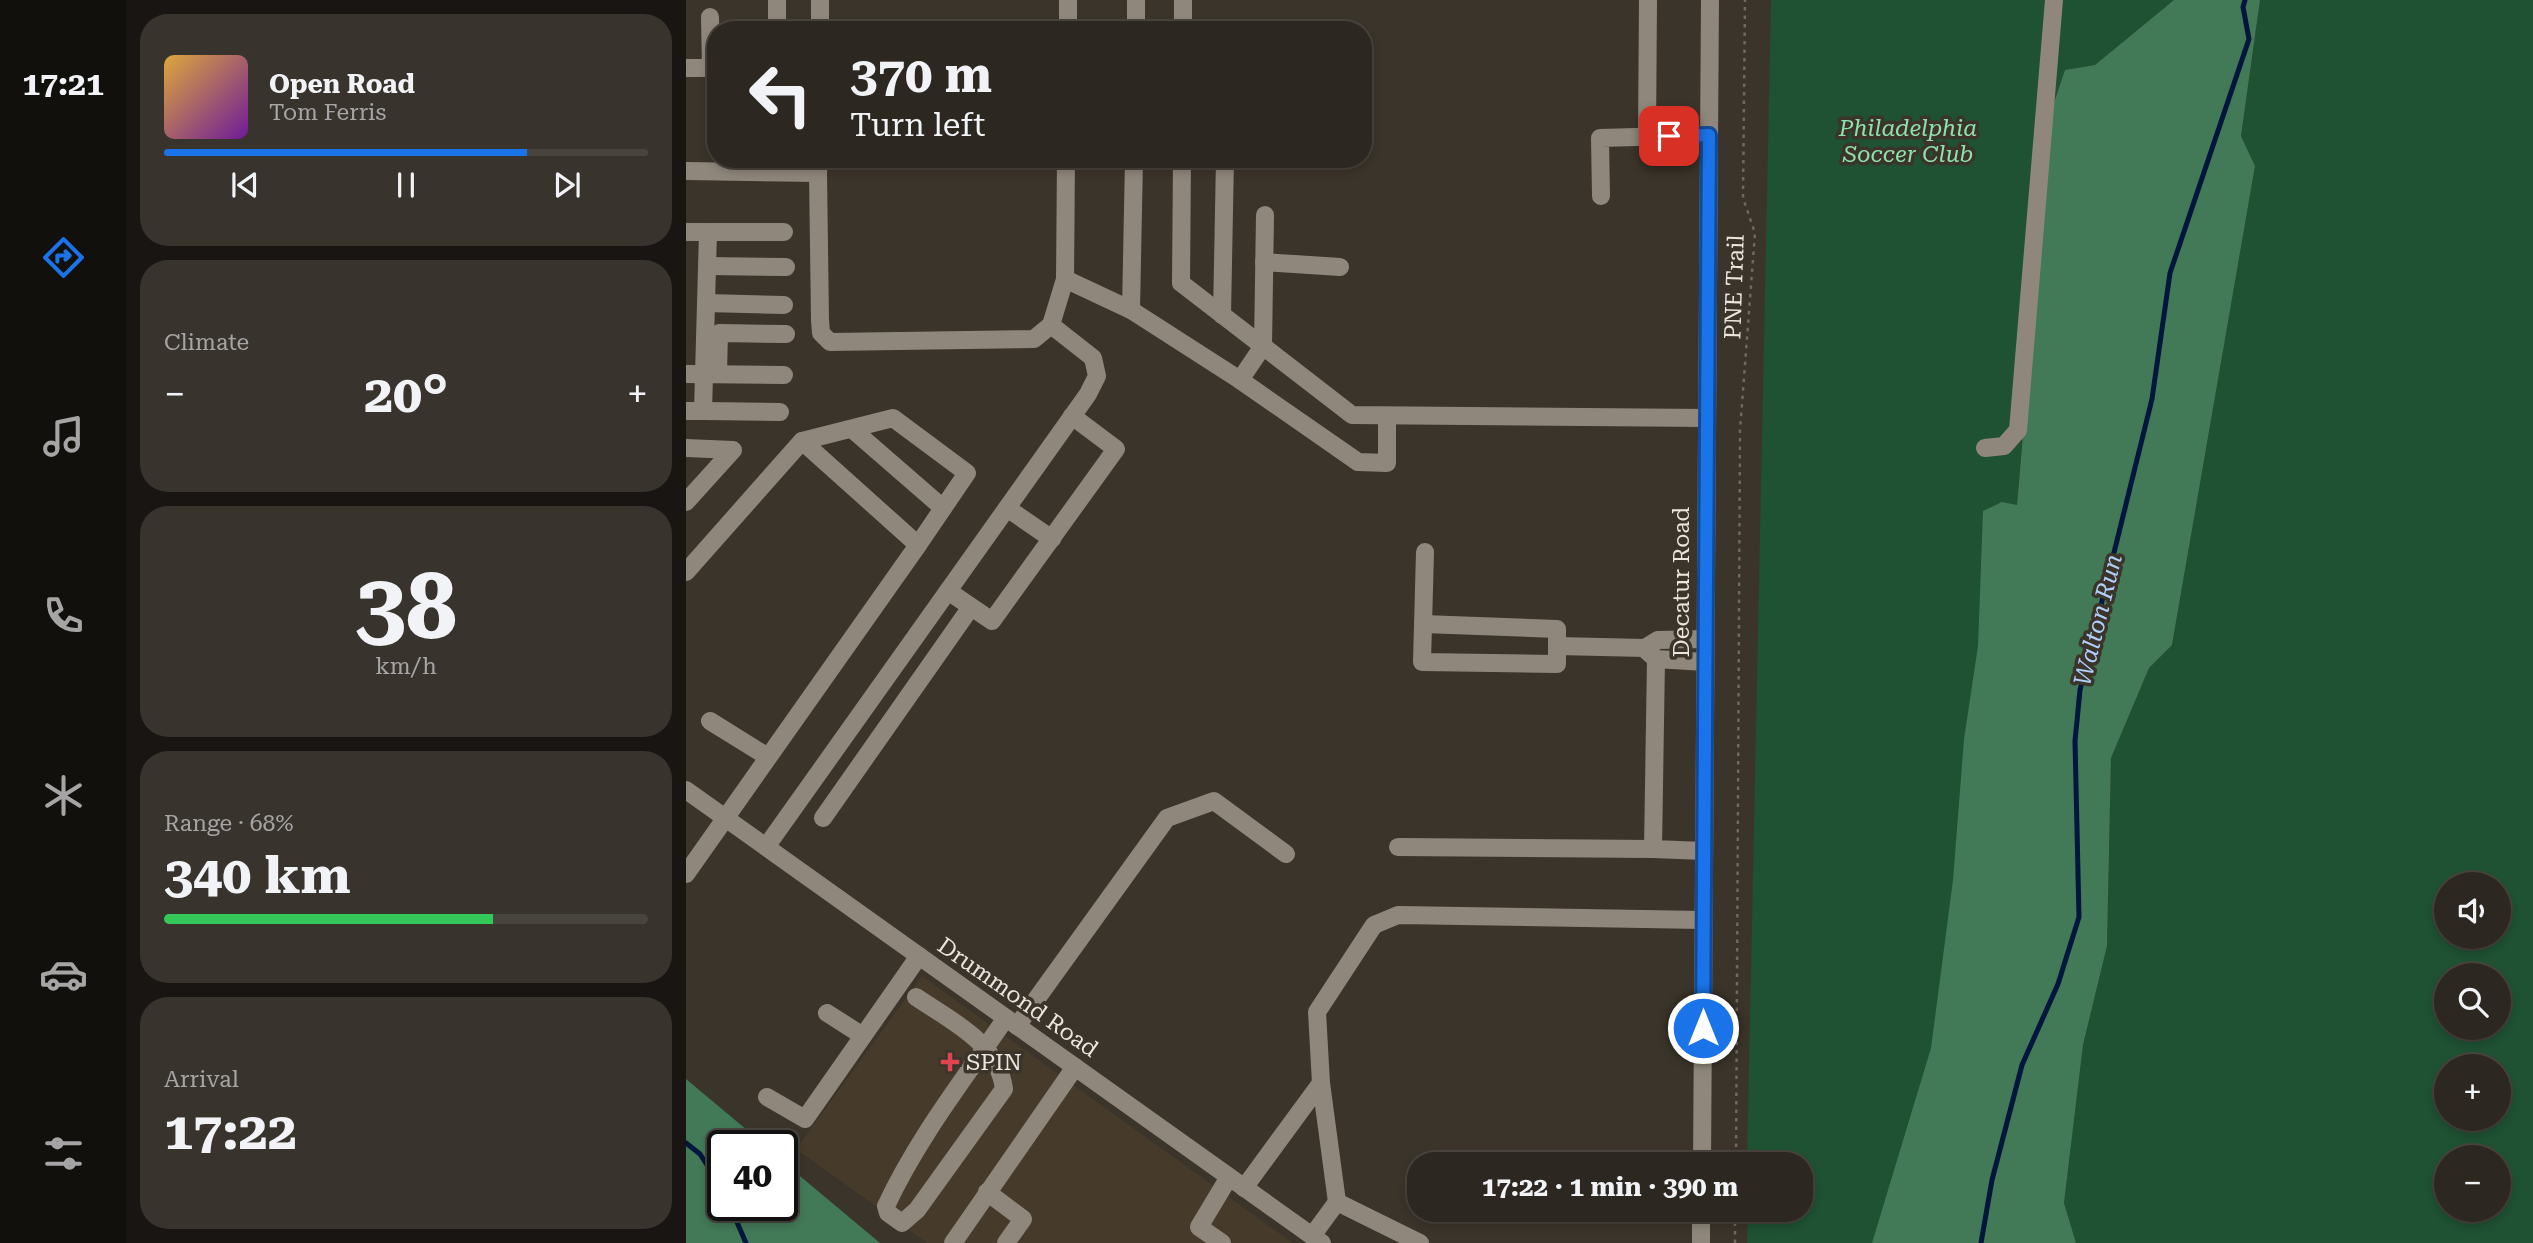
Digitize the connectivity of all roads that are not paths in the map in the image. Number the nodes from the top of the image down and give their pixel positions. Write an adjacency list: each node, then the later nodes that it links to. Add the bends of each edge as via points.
1 (777, 0): 11 (street)
2 (820, 0): 12 (street)
3 (1068, 0): 13 (street)
4 (1136, 0): 14 (street)
5 (1183, 0): 15 (street)
6 (1648, 0): 19 (street)
7 (1710, 0): 18 (street, Decatur Road)
8 (2054, 0): 56 (street, via 2018,430 2004,446)
9 (710, 17): 10 (street)
10 (710, 21)
11 (777, 21)
12 (820, 21)
13 (1068, 21)
14 (1136, 21)
15 (1183, 21)
16 (686, 68): 17 (street)
17 (707, 68)
18 (1709, 135): 19 (street); 52 (street, Decatur Road)
19 (1647, 136): 27 (street, via 1601,138)
20 (741, 168): 26 (street)
21 (819, 168): 41 (street, via 820,320 821,333 830,342 1034,339)
22 (1066, 168): 36 (street)
23 (1134, 168): 39 (street)
24 (1182, 168): 40 (street, via 1181,283)
25 (1225, 168): 40 (street)
26 (686, 171)
27 (1601, 196)
28 (1265, 215): 32 (street)
29 (686, 232): 30 (street)
30 (708, 232): 31 (street); 33 (street)
31 (784, 232)
32 (1264, 262): 35 (street); 43 (street)
33 (707, 266): 34 (street); 37 (street)
34 (786, 267)
35 (1340, 267)
36 (1065, 279): 39 (street); 41 (street)
37 (706, 303): 38 (street); 45 (street)
38 (785, 305)
39 (1131, 310): 47 (street)
40 (1223, 316): 43 (street)
41 (1051, 326): 50 (street, via 1093,358 1097,376)
42 (786, 334): 45 (street, via 719,333)
43 (1263, 346): 47 (street); 51 (street, via 1352,415)
44 (686, 373): 45 (street)
45 (711, 373): 46 (street); 48 (street)
46 (784, 375)
47 (1240, 380): 51 (street, via 1358,461 1388,463)
48 (695, 411): 49 (street)
49 (780, 412)
50 (1072, 416): 59 (street); 60 (street, via 1116,449)
51 (1387, 417): 52 (street)
52 (1707, 418): 67 (street, Decatur Road)
53 (852, 429): 54 (street); 58 (street); 58 (street, via 893,418 967,473)
54 (802, 442): 61 (street); 63 (street)
55 (686, 448): 57 (street, via 733,450)
56 (1985, 448)
57 (686, 502)
58 (943, 508): 61 (street)
59 (1007, 508): 60 (street); 64 (street)
60 (1052, 539): 65 (street, via 992,621)
61 (918, 545): 74 (street)
62 (1425, 552): 66 (street)
63 (686, 572)
64 (948, 591): 65 (street); 72 (street)
65 (971, 607): 73 (street)
66 (1423, 624): 68 (street, via 1557,629); 68 (street, via 1422,662 1557,664)
67 (1705, 639): 69 (street, via 1658,640); 70 (street, Decatur Road)
68 (1557, 646): 69 (street)
69 (1650, 654): 70 (street); 80 (street)
70 (1705, 662): 81 (street, Decatur Road)
71 (710, 721): 74 (street)
72 (849, 730): 73 (street); 78 (street)
73 (872, 747): 77 (street)
74 (768, 757): 76 (street)
75 (686, 790): 76 (street, Drummond Road)
76 (724, 818): 78 (street, Drummond Road); 83 (street)
77 (823, 818)
78 (766, 847): 85 (street, Drummond Road)
79 (1398, 847): 80 (street)
80 (1653, 849): 81 (street)
81 (1704, 850): 84 (street, Decatur Road)
82 (1286, 854): 88 (street, via 1214,801 1167,818)
83 (686, 874)
84 (1703, 920): 92 (street, via 1398,915 1374,925 1317,1012); 94 (street, Decatur Road)
85 (919, 956): 88 (street, Drummond Road); 89 (street)
86 (916, 997): 90 (street)
87 (827, 1013): 89 (street)
88 (1011, 1022): 90 (street); 91 (street, Drummond Road)
89 (863, 1036): 93 (street, via 805,1119)
90 (986, 1046): 90 (street, via 895,1187 886,1206 902,1223 918,1210 1004,1089 1003,1076)
91 (1075, 1067): 95 (street, Drummond Road); 97 (street)
92 (1321, 1083): 96 (street); 98 (street)
93 (767, 1097)
94 (1702, 1152)
95 (1228, 1177): 96 (street, Drummond Road); 103 (street, via 1199,1227)
96 (1244, 1188): 100 (street, Drummond Road)
97 (988, 1192): 101 (street); 102 (street, via 1023,1219)
98 (1337, 1202): 100 (street); 104 (street)
99 (1701, 1222): 105 (street)
100 (1317, 1239)
101 (953, 1243)
102 (1006, 1243)
103 (1222, 1243)
104 (1420, 1243)
105 (1701, 1243)

